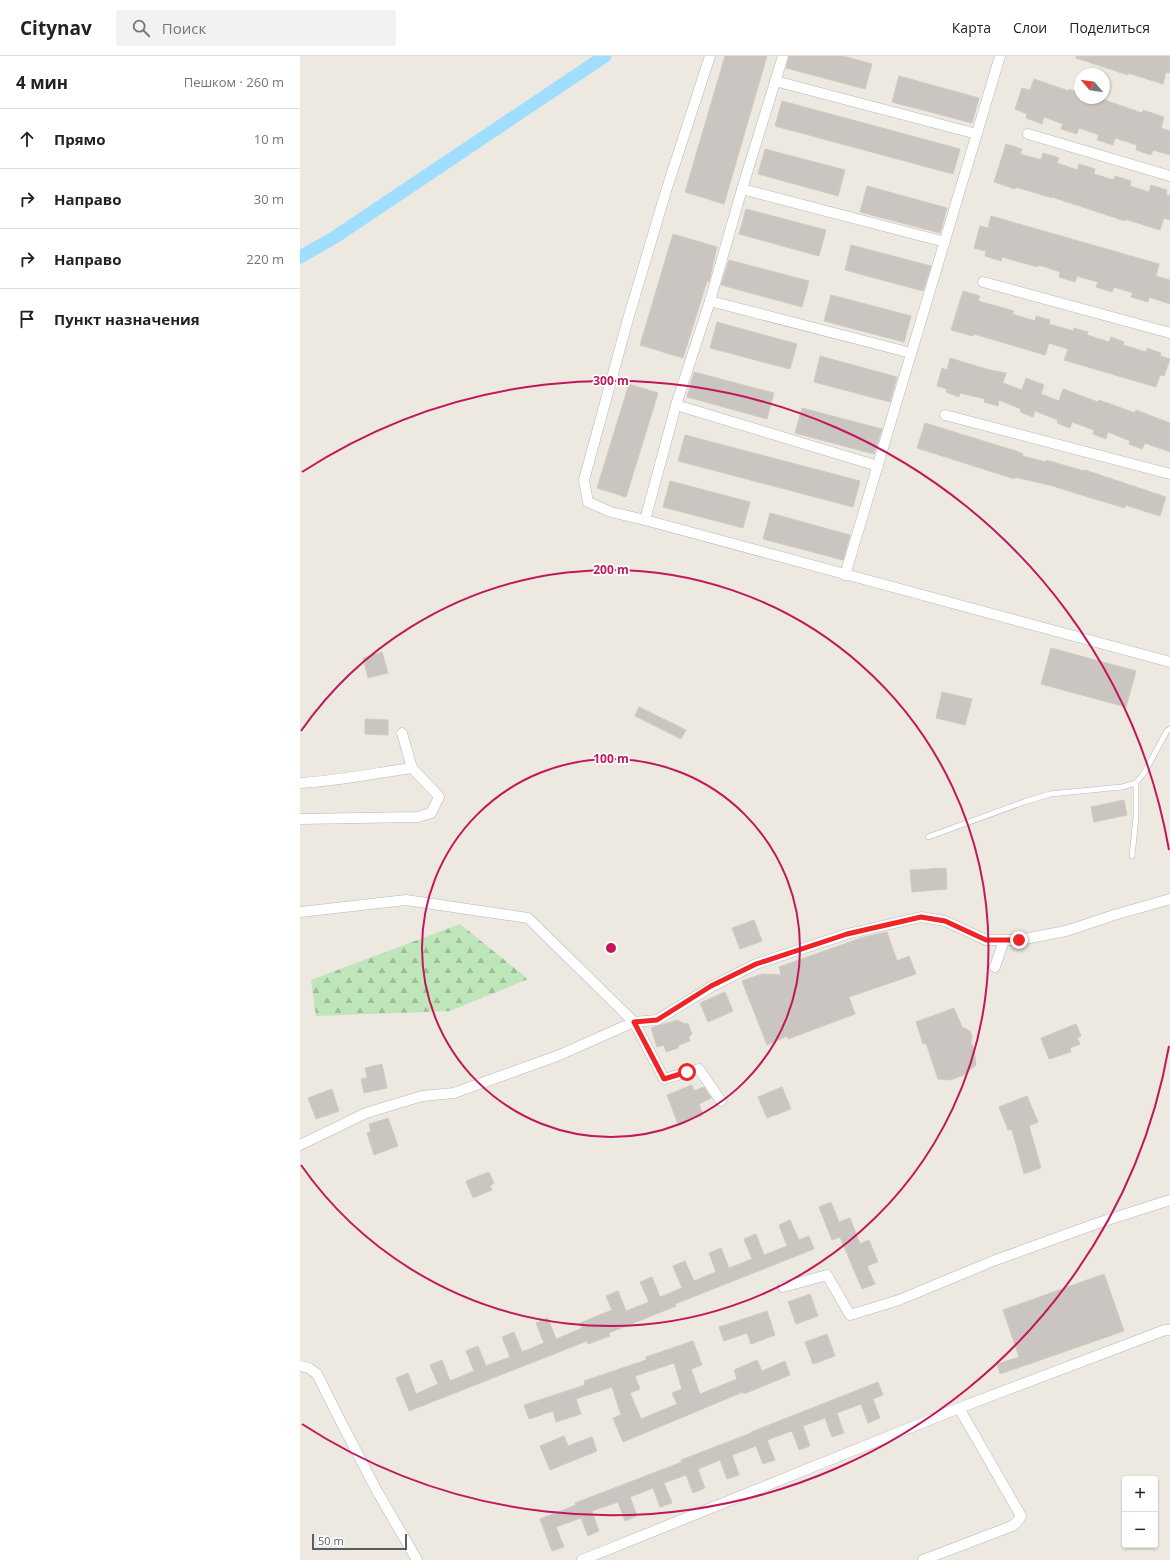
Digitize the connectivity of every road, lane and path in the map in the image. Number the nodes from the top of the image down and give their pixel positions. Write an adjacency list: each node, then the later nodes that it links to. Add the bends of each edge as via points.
1 (710, 56): 18 (street, via 628,319 584,480 588,502 611,512)
2 (783, 56): 4 (street)
3 (1000, 56): 5 (street)
4 (775, 81): 5 (street); 8 (street)
5 (977, 134): 9 (street)
6 (1028, 134): 7 (street)
7 (1170, 176)
8 (742, 189): 9 (street); 11 (street)
9 (945, 242): 13 (street)
10 (983, 282): 12 (street)
11 (710, 301): 13 (street); 14 (street)
12 (1170, 333)
13 (911, 353): 16 (street)
14 (676, 405): 16 (street); 18 (street)
15 (945, 414): 17 (street)
16 (878, 466): 19 (street)
17 (1170, 474)
18 (645, 520): 19 (street)
19 (845, 575): 20 (street)
20 (1170, 662)
21 (1170, 729): 25 (lane)
22 (402, 733): 23 (street)
23 (412, 768): 24 (street, via 328,782); 26 (street, via 438,797 431,813 418,816)
24 (300, 783)
25 (1136, 783): 27 (lane, via 1122,787 1050,794); 28 (lane)
26 (300, 819)
27 (928, 837)
28 (1132, 856)
29 (1170, 900): 31 (street, via 1066,931 1019,940)
30 (300, 912): 33 (street, via 406,900 528,918)
31 (1004, 940): 32 (street); 33 (street, via 986,940 945,921 921,917 847,934 756,964 711,986 657,1020)
32 (995, 966)
33 (634, 1022): 34 (street, via 664,1079 699,1070); 35 (street, via 557,1056 454,1093 422,1096 366,1113)
34 (721, 1101)
35 (300, 1145)
36 (1170, 1200): 37 (street, via 993,1261 899,1300 850,1314 827,1275)
37 (783, 1287)
38 (1170, 1330): 40 (street)
39 (300, 1366): 41 (street, via 309,1368 317,1374 370,1478)
40 (959, 1408): 42 (street); 43 (street, via 1021,1516 1012,1526)
41 (417, 1560)
42 (582, 1560)
43 (923, 1560)

